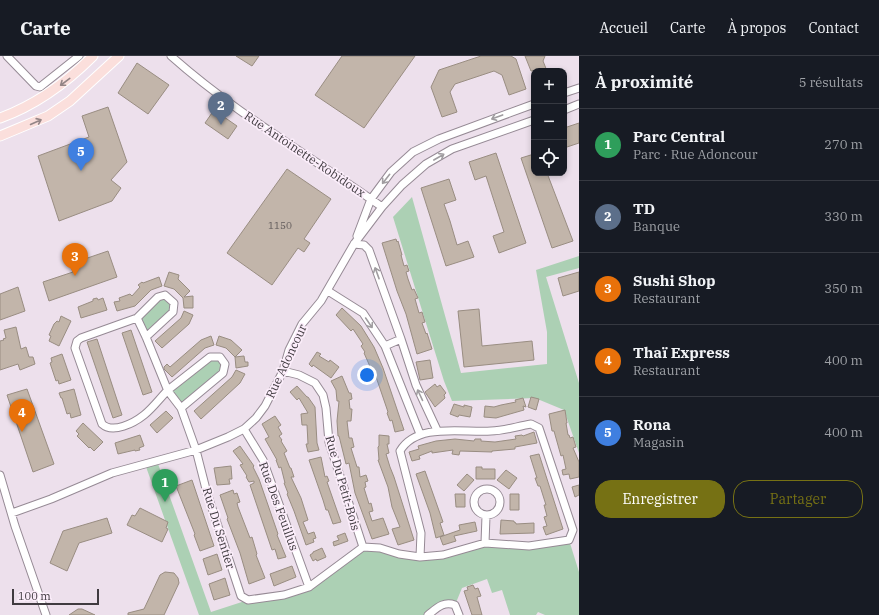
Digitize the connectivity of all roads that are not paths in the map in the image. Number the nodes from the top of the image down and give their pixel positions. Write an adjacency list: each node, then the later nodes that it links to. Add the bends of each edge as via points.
1 (7, 56): 2 (street, via 36,86 40,87)
2 (79, 56)
3 (94, 56): 11 (main road, one-way to 11, via 40,100)
4 (119, 56): 13 (main road, one-way to 4, via 48,116 70,101)
5 (171, 56): 14 (street, Rue Antoinette-Robidoux, via 279,137)
6 (579, 88): 7 (street)
7 (567, 92)
8 (579, 104): 10 (street)
9 (531, 105): 14 (street, Rue Adoncour, one-way to 14, via 439,139 413,152 392,172)
10 (567, 109)
11 (0, 118)
12 (531, 121): 15 (street, Rue Adoncour, one-way to 12, via 426,164 452,149)
13 (0, 136)
14 (371, 198): 15 (street, Rue Antoinette-Robidoux); 16 (street, Rue Adoncour)
15 (382, 207): 16 (street, Rue Adoncour)
16 (354, 244): 17 (street, Rue Adoncour); 20 (street, one-way to 16, via 369,250 364,245)
17 (328, 291): 21 (street, one-way to 21, via 363,313); 22 (street, Rue Adoncour, via 302,324 289,350)
18 (137, 318): 19 (street); 19 (street, via 158,297 165,295 174,303 173,312); 23 (street, via 77,341 75,348 102,424 110,429 136,420)
19 (146, 337): 23 (street)
20 (401, 339): 21 (street); 26 (street, one-way to 20, via 416,386)
21 (385, 346): 27 (street)
22 (283, 371): 25 (street, Rue Adoncour, via 266,406); 33 (street, Rue Du Petit-Bois, via 315,383 323,395 329,442)
23 (168, 391): 24 (street); 24 (street, via 210,357 220,357 225,364 224,373)
24 (182, 408): 28 (street, Rue Du Sentier)
25 (244, 428): 28 (street, Rue Adoncour); 35 (street, Rue Des Feuillus, via 263,460)
26 (437, 430): 27 (street); 32 (street, via 493,431 530,424 539,428 573,530 569,540 529,546)
27 (420, 434): 34 (street, via 404,444 400,451 422,533)
28 (196, 450): 30 (street, Rue Adoncour, via 112,473); 35 (street, Rue Du Sentier, via 207,493 241,596 248,600 284,595)
29 (0, 475): 30 (street)
30 (12, 513): 36 (street)
31 (486, 516): 32 (street)
32 (485, 543): 34 (street, via 443,555)
33 (362, 547): 34 (street, via 380,548); 35 (street)
34 (420, 557)
35 (309, 587)
36 (46, 615)
37 (428, 615): 38 (street, via 443,604 449,603 455,605)
38 (459, 615)

